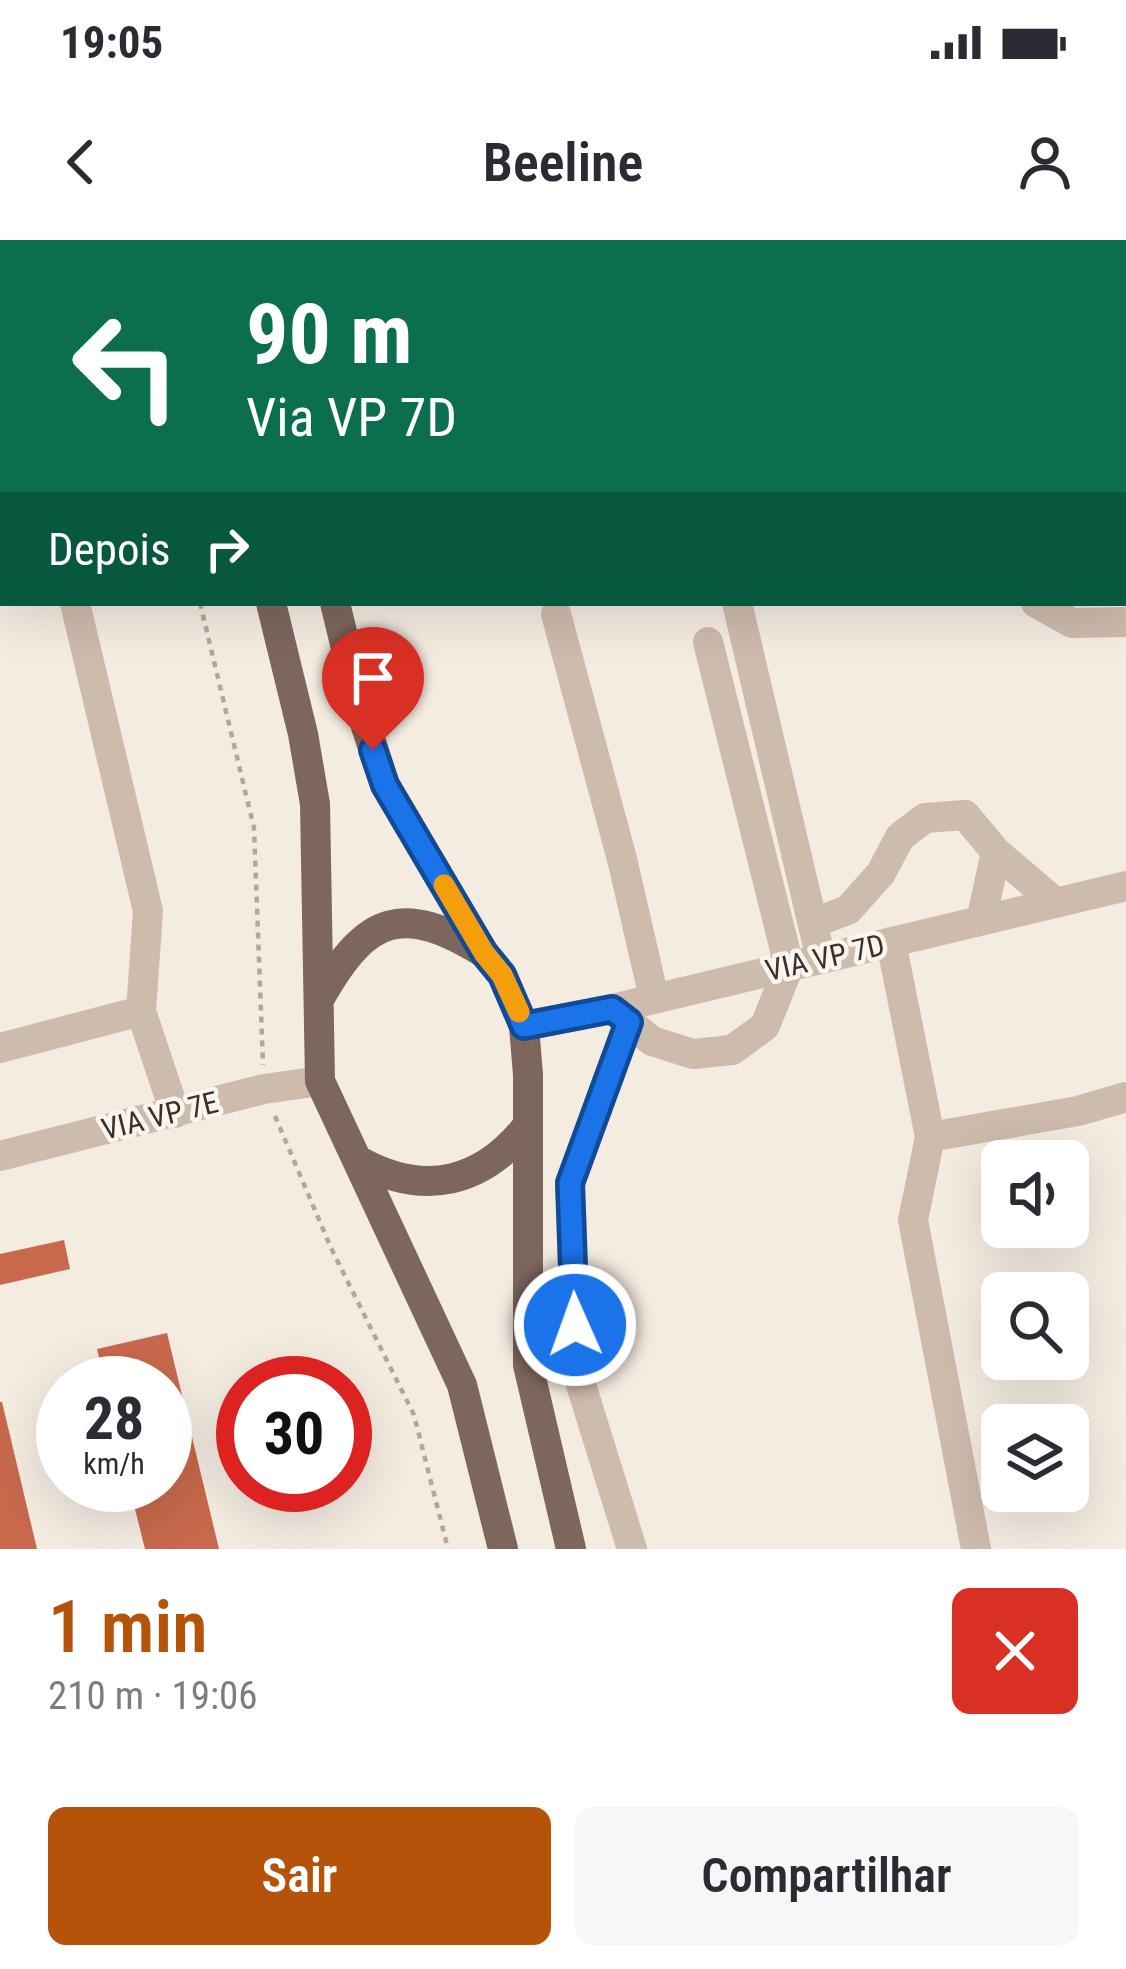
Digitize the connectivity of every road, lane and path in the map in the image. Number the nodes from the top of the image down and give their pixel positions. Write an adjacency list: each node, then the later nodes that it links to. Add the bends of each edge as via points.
1 (76, 606): 20 (street, via 148,911)
2 (272, 606): 19 (main road, via 315,804)
3 (335, 606): 15 (main road, via 385,785)
4 (738, 606): 13 (street)
5 (1041, 606): 7 (street, via 1072,623)
6 (556, 614): 18 (street)
7 (1126, 622)
8 (708, 642): 17 (street)
9 (996, 852): 11 (street); 12 (street); 13 (street, via 965,815 925,818 900,837 848,910)
10 (1126, 886): 11 (street, VIA VP 7D)
11 (1056, 903): 12 (street, VIA VP 7D)
12 (981, 921): 14 (street, VIA VP 7D)
13 (813, 922): 16 (street)
14 (890, 942): 16 (street, VIA VP 7D); 28 (street)
15 (484, 953): 19 (main road, via 411,922 382,927 344,956); 22 (main road)
16 (821, 958): 17 (street, VIA VP 7D)
17 (789, 967): 18 (street, VIA VP 7D); 21 (street, via 764,1026 731,1050 693,1054 652,1041)
18 (654, 998): 21 (street, VIA VP 7D)
19 (319, 999): 24 (main road)
20 (141, 1011): 23 (street); 26 (street)
21 (620, 1016): 22 (street, VIA VP 7D); 33 (street, via 570,1183 577,1372)
22 (524, 1026): 27 (main road)
23 (0, 1048)
24 (320, 1081): 26 (street, VIA VP 7E); 30 (main road)
25 (1126, 1097): 28 (street)
26 (175, 1113): 29 (street, VIA VP 7E)
27 (527, 1125): 30 (main road, via 492,1160 442,1182 411,1183); 32 (main road, via 528,1365)
28 (930, 1137): 34 (street, via 913,1220)
29 (0, 1156)
30 (361, 1162): 31 (main road, via 462,1384)
31 (502, 1549)
32 (571, 1549)
33 (632, 1549)
34 (976, 1549)

